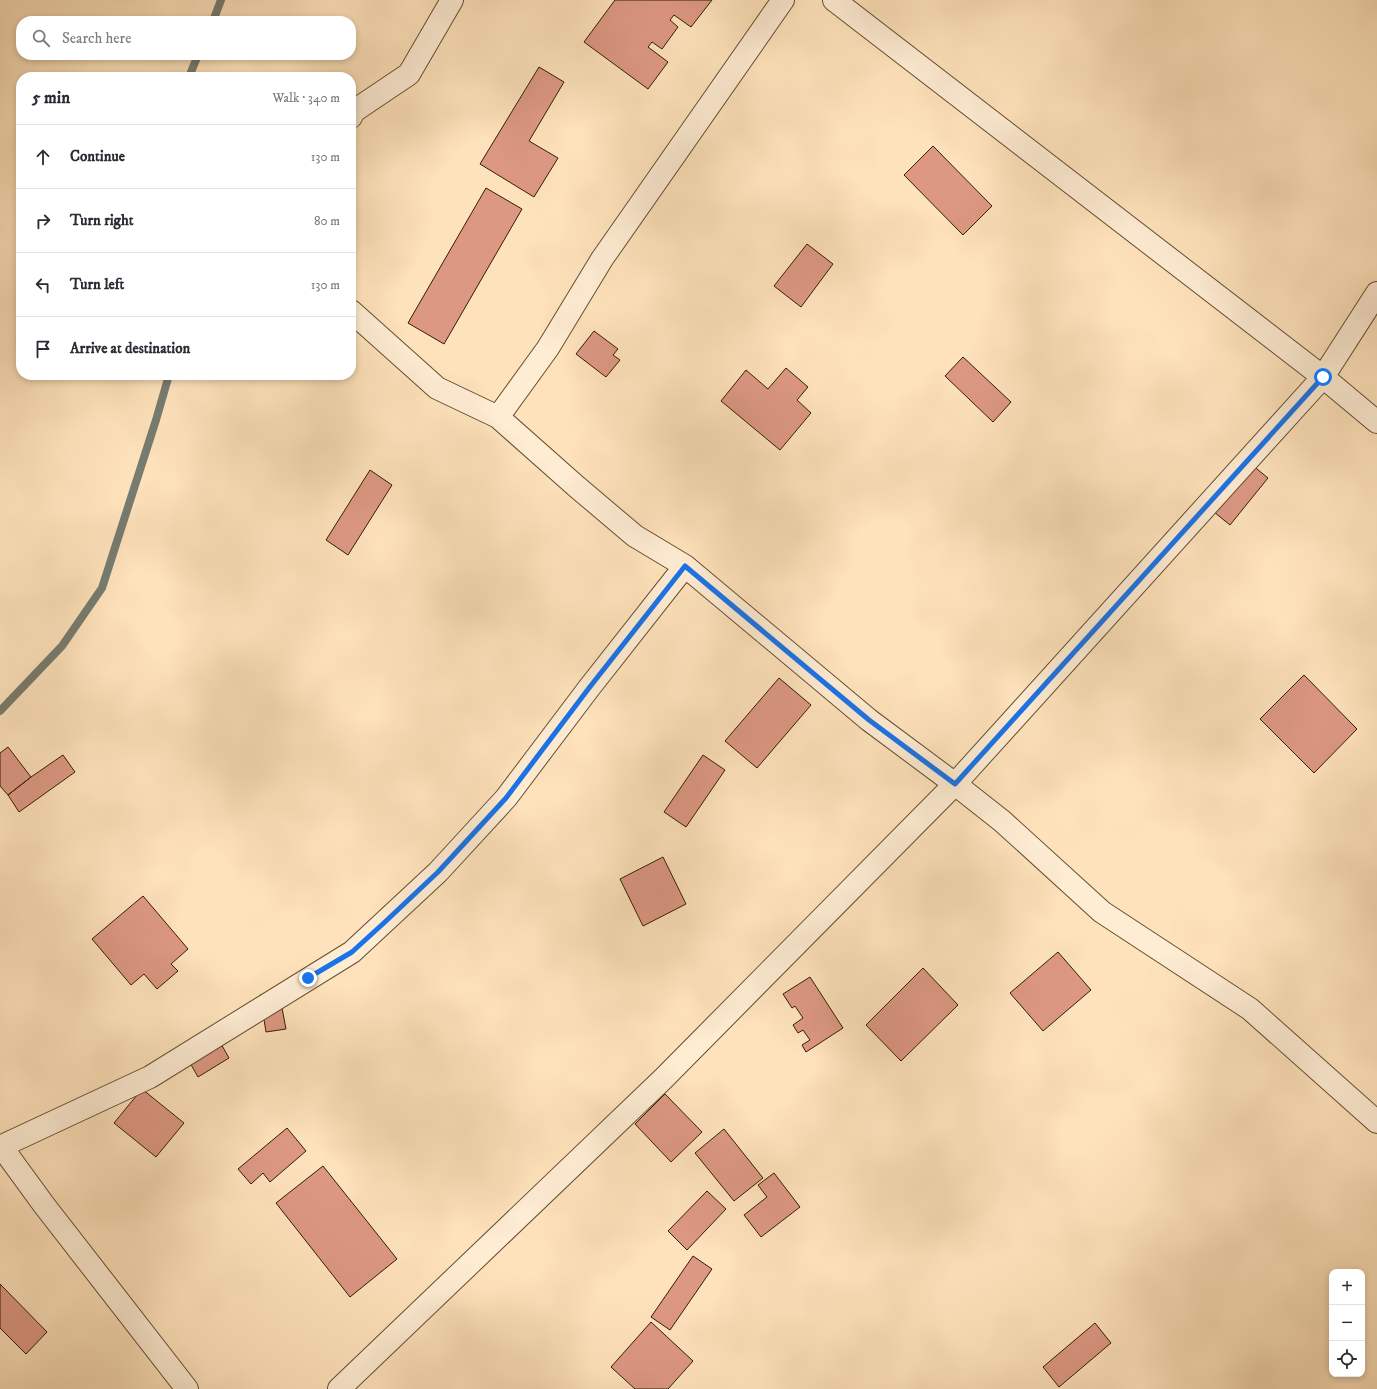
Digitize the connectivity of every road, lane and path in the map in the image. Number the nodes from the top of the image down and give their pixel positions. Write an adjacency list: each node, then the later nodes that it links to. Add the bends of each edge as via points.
1 (452, 0): 4 (street, via 409,74)
2 (784, 0): 8 (street, via 602,259 548,348)
3 (834, 0): 7 (street)
4 (356, 110)
5 (1377, 293): 7 (street)
6 (356, 316): 8 (street, via 438,388)
7 (1323, 377): 9 (street); 11 (street)
8 (498, 417): 10 (street, via 635,536)
9 (1377, 422)
10 (685, 566): 11 (street, via 869,720); 13 (street, via 506,798 438,872 352,952 150,1077)
11 (955, 784): 12 (street, via 1002,821 1102,912 1250,1009); 15 (street, via 662,1079)
12 (1377, 1122)
13 (1, 1146): 14 (street)
14 (187, 1389)
15 (339, 1389)

